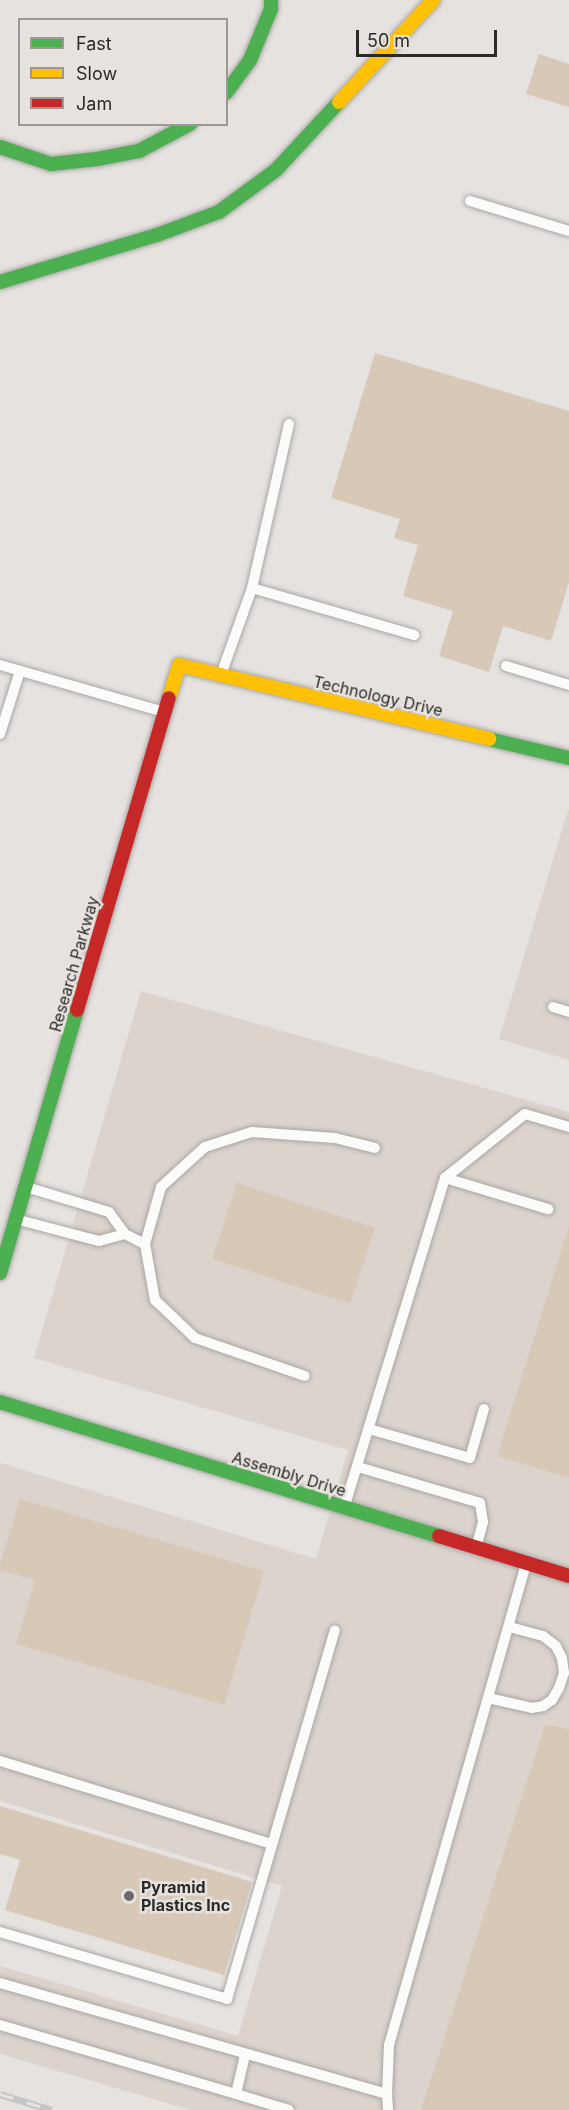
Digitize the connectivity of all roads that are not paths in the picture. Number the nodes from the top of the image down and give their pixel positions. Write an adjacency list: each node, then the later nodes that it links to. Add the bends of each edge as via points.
1 (271, 0): 3 (main road, via 250,60)
2 (433, 0): 8 (main road, via 276,170 219,212 157,235)
3 (228, 90)
4 (185, 126): 5 (main road, via 139,151 97,159 51,164)
5 (0, 147)
6 (470, 201): 7 (lane)
7 (569, 231)
8 (0, 282)
9 (289, 424): 10 (lane)
10 (252, 588): 11 (lane); 16 (lane)
11 (414, 635)
12 (0, 665): 15 (lane)
13 (179, 665): 16 (main road, Technology Drive); 18 (main road, Research Parkway)
14 (506, 666): 17 (lane)
15 (20, 671): 18 (lane); 19 (lane)
16 (221, 675): 20 (main road, Technology Drive)
17 (569, 685)
18 (165, 713): 26 (main road, Research Parkway)
19 (0, 734)
20 (569, 758)
21 (553, 1007): 22 (lane)
22 (569, 1012)
23 (569, 1127): 25 (lane, via 525,1114)
24 (375, 1148): 30 (lane, via 335,1138 252,1132 205,1147 161,1187)
25 (445, 1178): 27 (lane); 35 (lane)
26 (25, 1187): 28 (main road, Research Parkway); 29 (lane, via 109,1212)
27 (548, 1209)
28 (16, 1219): 29 (lane, via 99,1242); 31 (main road, Research Parkway)
29 (125, 1234): 30 (lane)
30 (145, 1244): 32 (lane, via 156,1300 195,1338)
31 (0, 1273)
32 (305, 1376)
33 (0, 1402): 37 (main road, Assembly Drive)
34 (484, 1409): 35 (lane, via 470,1458)
35 (369, 1429): 36 (lane)
36 (358, 1467): 37 (lane); 38 (lane, via 480,1503 483,1522)
37 (344, 1508): 38 (main road, Assembly Drive)
38 (476, 1548): 39 (main road, Assembly Drive)
39 (527, 1563): 40 (main road, Assembly Drive); 41 (lane)
40 (569, 1576)
41 (508, 1627): 43 (lane); 43 (lane, via 543,1636 556,1646 564,1673 560,1688 552,1700 532,1708)
42 (335, 1630): 45 (lane)
43 (488, 1698): 51 (lane, via 389,2045)
44 (0, 1761): 45 (lane)
45 (272, 1844): 46 (lane, via 226,1999)
46 (0, 1932)
47 (0, 1983): 49 (lane)
48 (0, 2025): 50 (lane)
49 (245, 2055): 50 (lane); 51 (lane)
50 (236, 2094): 52 (lane)
51 (387, 2094): 53 (lane)
52 (290, 2110)
53 (388, 2110)

